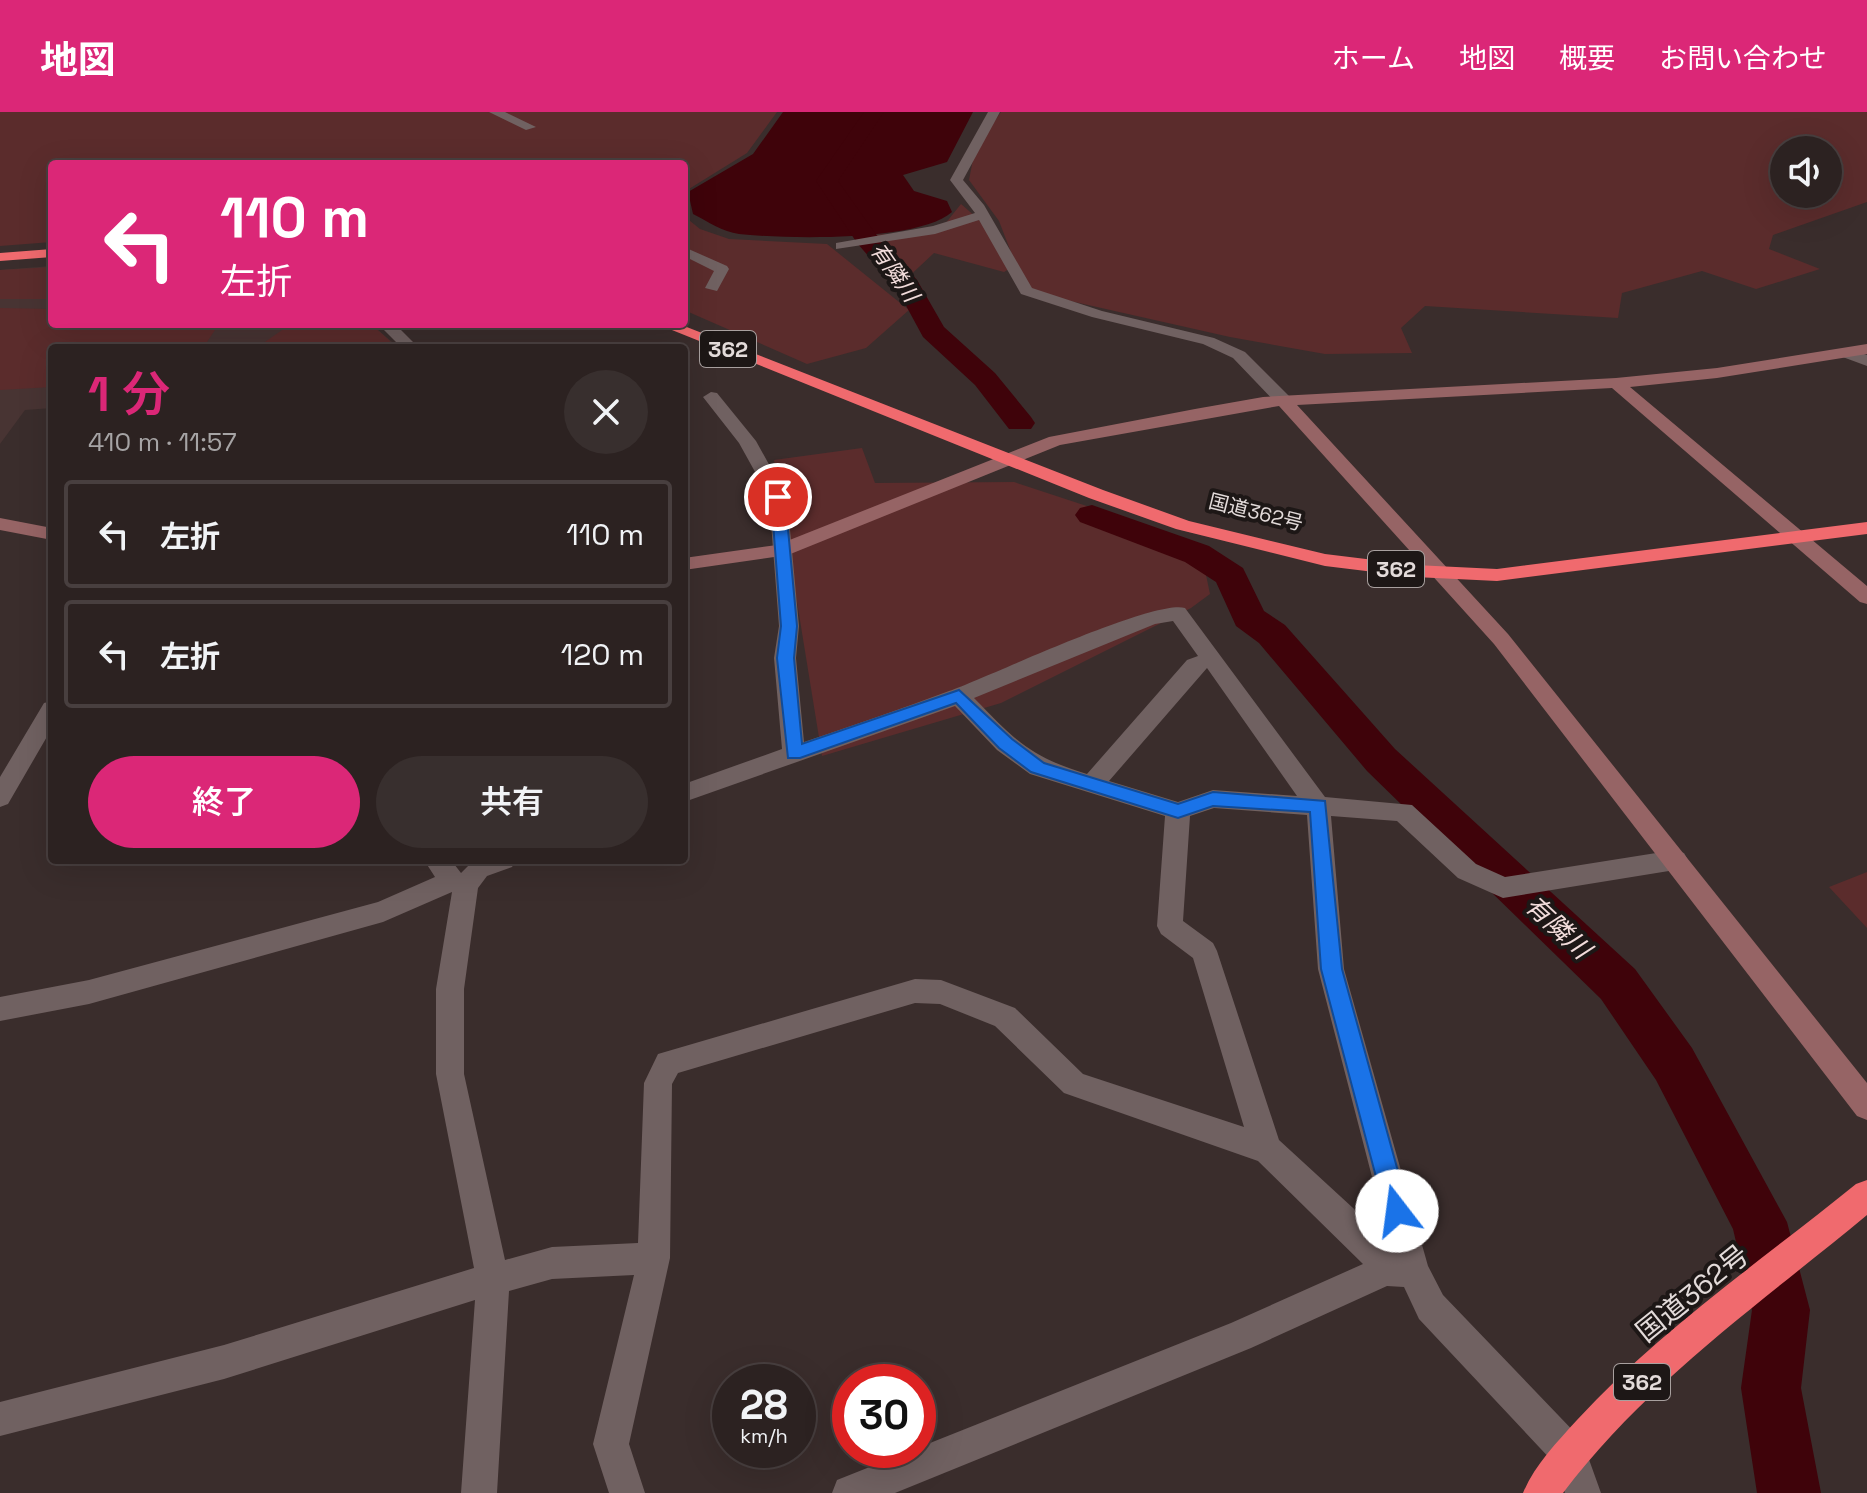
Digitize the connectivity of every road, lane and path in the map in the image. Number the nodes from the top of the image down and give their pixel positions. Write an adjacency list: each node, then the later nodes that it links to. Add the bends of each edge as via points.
1 (495, 112): 3 (street)
2 (994, 112): 4 (street, via 956,180)
3 (530, 127)
4 (982, 215): 5 (street); 18 (street, via 1026,291 1208,341 1239,355)
5 (841, 246)
6 (688, 252): 9 (street, via 709,260)
7 (48, 253): 8 (highway)
8 (0, 257)
9 (704, 286)
10 (390, 328): 12 (street)
11 (675, 328): 19 (highway, 国道362号 / 362)
12 (407, 344)
13 (1867, 349): 14 (street)
14 (1846, 353): 15 (street); 16 (street)
15 (1867, 361)
16 (1616, 383): 18 (street); 23 (street)
17 (711, 397): 24 (street, via 753,450 778,497)
18 (1284, 401): 19 (street, via 1055,441); 26 (street)
19 (1011, 459): 24 (street); 26 (highway, 国道362号 / 362, via 1183,525 1254,544 1325,560)
20 (0, 524): 22 (street)
21 (1867, 528): 23 (highway, 国道362号 / 362)
22 (48, 533)
23 (1796, 537): 26 (highway, 国道362号 / 362, via 1541,572); 27 (street)
24 (781, 551): 25 (street); 31 (street)
25 (688, 563)
26 (1440, 573): 37 (street, via 1501,639)
27 (1867, 597)
28 (1212, 658): 29 (street, via 1178,613 1151,618); 32 (street, via 1195,665); 35 (street)
29 (959, 696): 31 (street); 32 (street, via 1005,744 1038,768)
30 (48, 716): 34 (street)
31 (794, 753): 33 (street)
32 (1092, 784): 36 (street)
33 (688, 792)
34 (0, 798)
35 (1318, 806): 36 (street, via 1213,799); 37 (street, via 1403,812 1467,871 1503,888); 45 (street, via 1331,969)
36 (1178, 811): 42 (street, via 1170,926 1204,951)
37 (1675, 860): 41 (street)
38 (492, 864): 39 (street)
39 (452, 875): 40 (street, via 383,911 89,992); 46 (street, via 450,1074)
40 (0, 1009)
41 (1867, 1106)
42 (1268, 1150): 44 (street, via 1074,1084 1005,1017 941,992 915,991 668,1063 658,1083); 45 (street)
43 (1867, 1195): 48 (highway, 国道362号 / 362, via 1662,1362)
44 (654, 1258): 46 (street, via 552,1263); 50 (street, via 611,1444)
45 (1400, 1270): 48 (street); 51 (street)
46 (493, 1281): 47 (street, via 224,1362); 49 (street)
47 (0, 1419)
48 (1569, 1453): 52 (highway, 国道362号 / 362); 53 (street)
49 (479, 1493)
50 (627, 1493)
51 (850, 1493)
52 (1541, 1493)
53 (1583, 1493)

